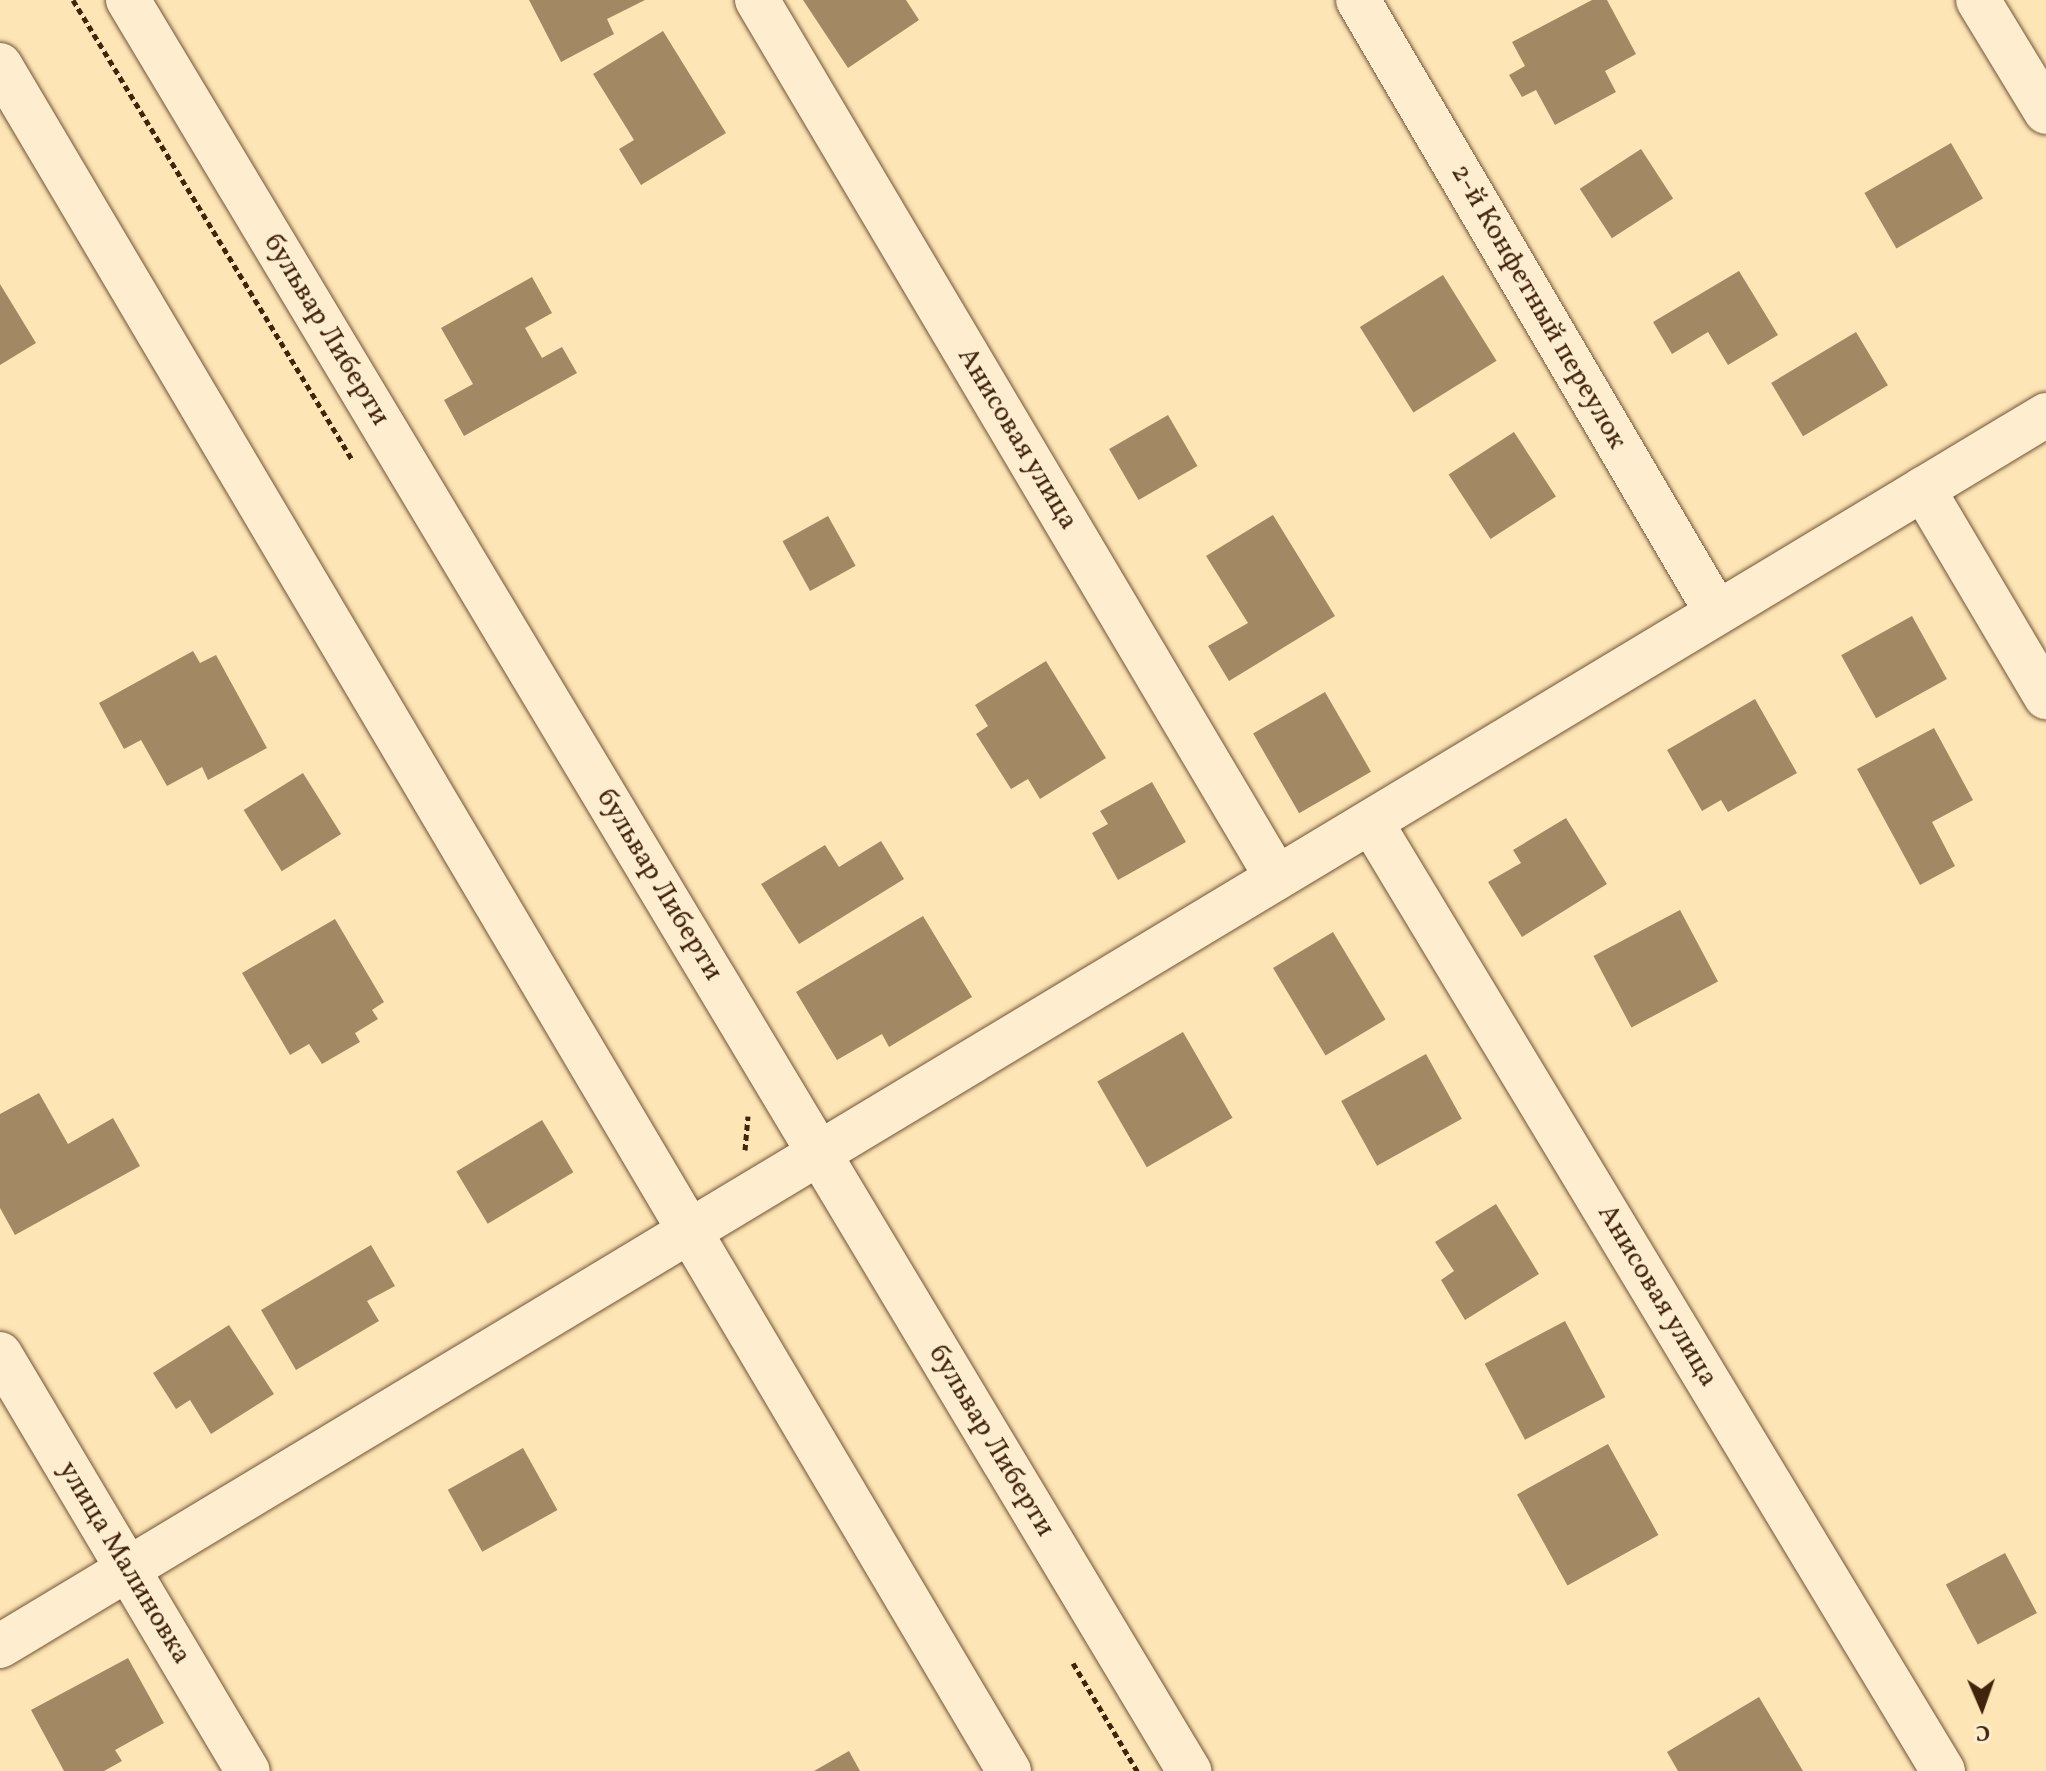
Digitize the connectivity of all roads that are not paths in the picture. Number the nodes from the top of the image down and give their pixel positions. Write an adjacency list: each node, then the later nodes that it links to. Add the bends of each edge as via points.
1 (128, 0): 13 (street, бульвар Либерти)
2 (757, 0): 12 (street, Анисовая улица)
3 (1358, 0): 9 (street, 2-й Конфетный переулок)
4 (1978, 0): 6 (street)
5 (0, 65): 14 (street)
6 (2046, 112)
7 (2046, 415): 8 (street)
8 (1923, 489): 9 (street); 10 (street)
9 (1717, 613): 11 (street)
10 (2046, 697)
11 (1371, 822): 12 (street); 21 (street, Анисовая улица)
12 (1277, 878): 13 (street)
13 (819, 1154): 14 (street); 20 (street, бульвар Либерти)
14 (690, 1232): 16 (street); 19 (street)
15 (0, 1354): 16 (street, улица Малиновка)
16 (129, 1570): 17 (street); 18 (street, улица Малиновка)
17 (0, 1646)
18 (248, 1771)
19 (1009, 1771)
20 (1189, 1771)
21 (1943, 1771)

